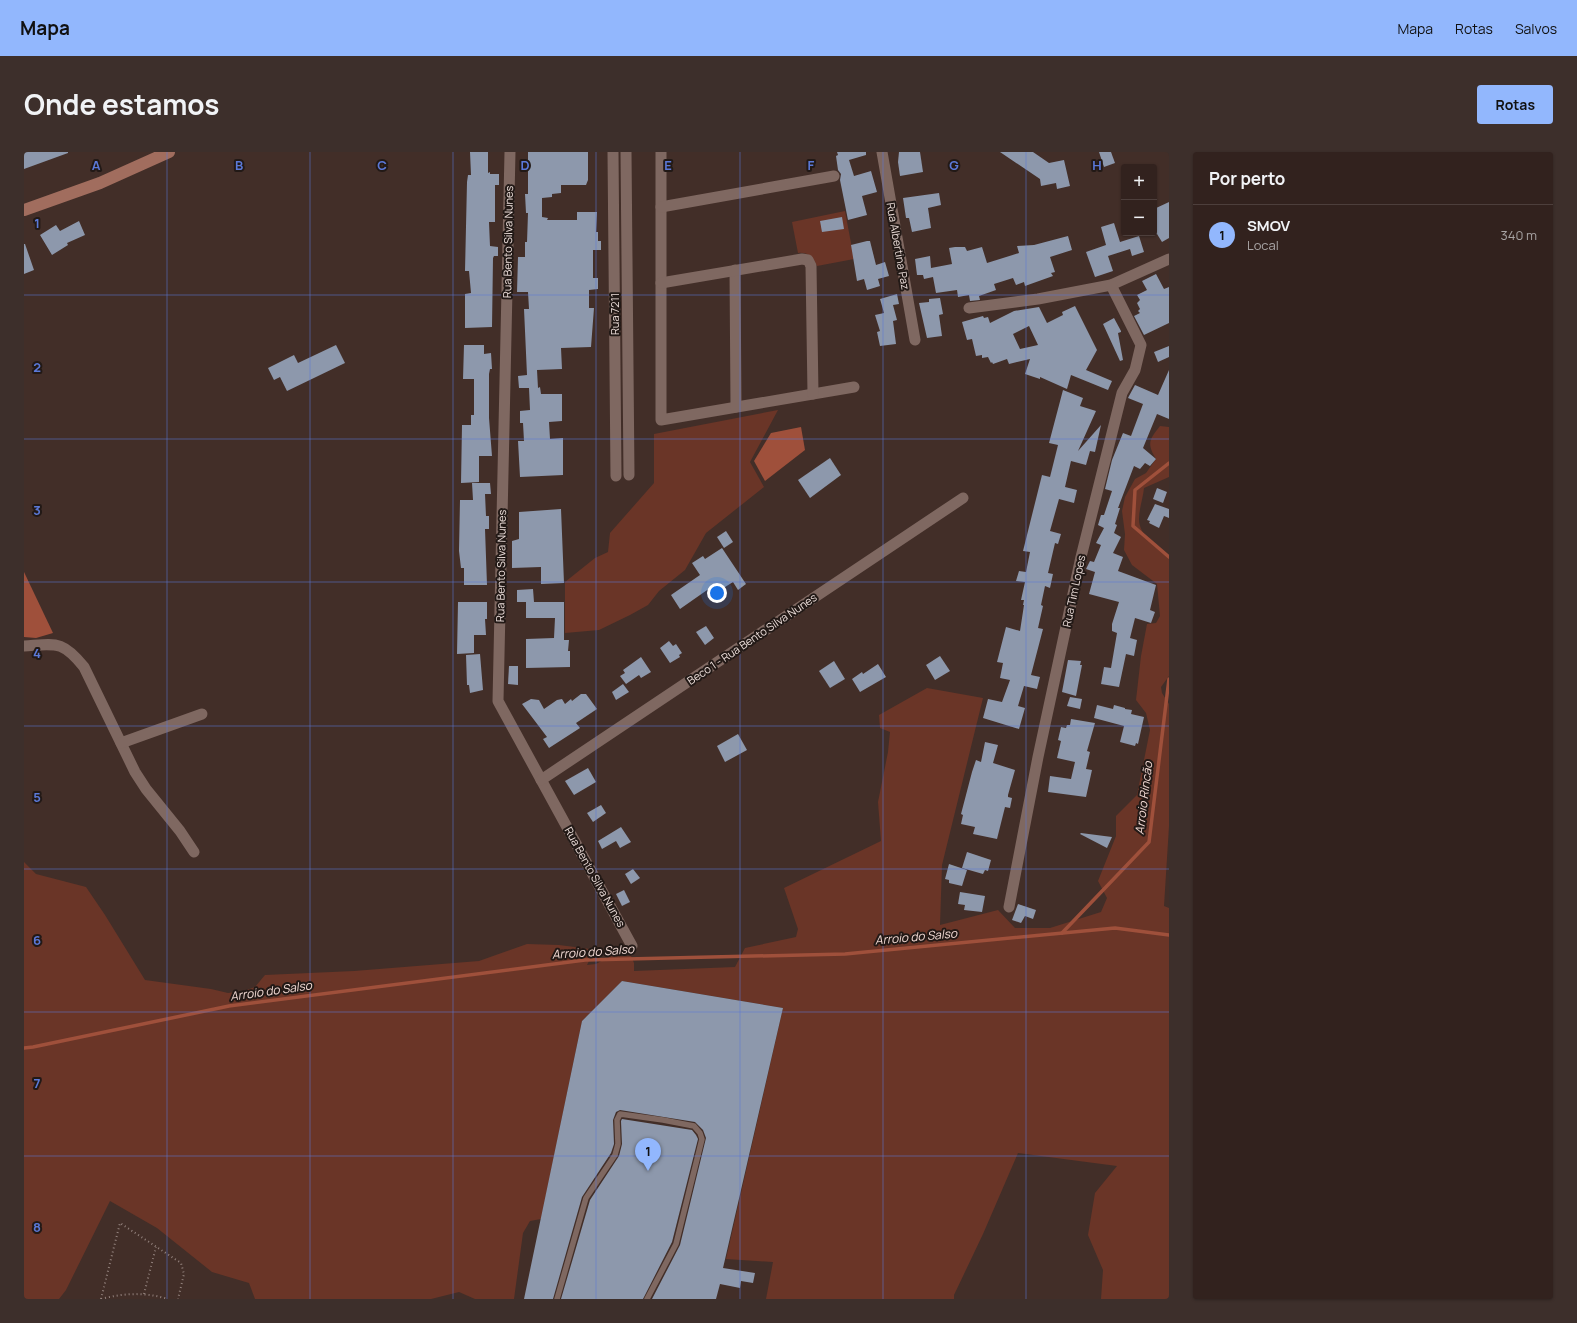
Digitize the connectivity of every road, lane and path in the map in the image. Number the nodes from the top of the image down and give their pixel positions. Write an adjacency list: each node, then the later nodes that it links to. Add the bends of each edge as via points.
1 (510, 152): 25 (street, Rua Bento Silva Nunes, via 498,701)
2 (613, 152): 20 (street, Rua 7211)
3 (626, 152): 19 (street)
4 (661, 152): 8 (street)
5 (882, 152): 15 (street, Rua Albertina Paz)
6 (166, 153): 9 (main road, via 100,183)
7 (834, 176): 8 (street)
8 (661, 207): 12 (street)
9 (24, 210)
10 (1169, 259): 13 (street)
11 (735, 270): 12 (street); 17 (street, via 808,260 811,266); 18 (street)
12 (661, 283): 18 (street, via 661,420)
13 (1111, 285): 14 (street, via 1038,299); 27 (street, Rua Tim Lopes, via 1141,345 1135,370 1122,393 1081,557)
14 (969, 308)
15 (915, 340)
16 (854, 387): 17 (street)
17 (813, 394): 18 (street)
18 (736, 407)
19 (629, 475)
20 (616, 476)
21 (963, 498): 25 (street, Beco 1 - Rua Bento Silva Nunes)
22 (24, 646): 24 (street, via 50,644 62,646 73,653 84,667)
23 (202, 714): 24 (street)
24 (121, 743): 26 (street, via 146,789)
25 (541, 780): 28 (street, Rua Bento Silva Nunes)
26 (194, 852)
27 (1009, 907)
28 (632, 946)
29 (156, 1247): 30 (path); 31 (path, via 120,1223); 33 (path, via 179,1261 182,1266 184,1274)
30 (144, 1294): 31 (path, via 122,1294); 32 (path)
31 (100, 1299)
32 (168, 1299)
33 (178, 1299)
34 (557, 1299): 35 (lane, via 586,1198 615,1155 618,1144 617,1120 620,1114 694,1126 702,1139 676,1244)
35 (647, 1299)

